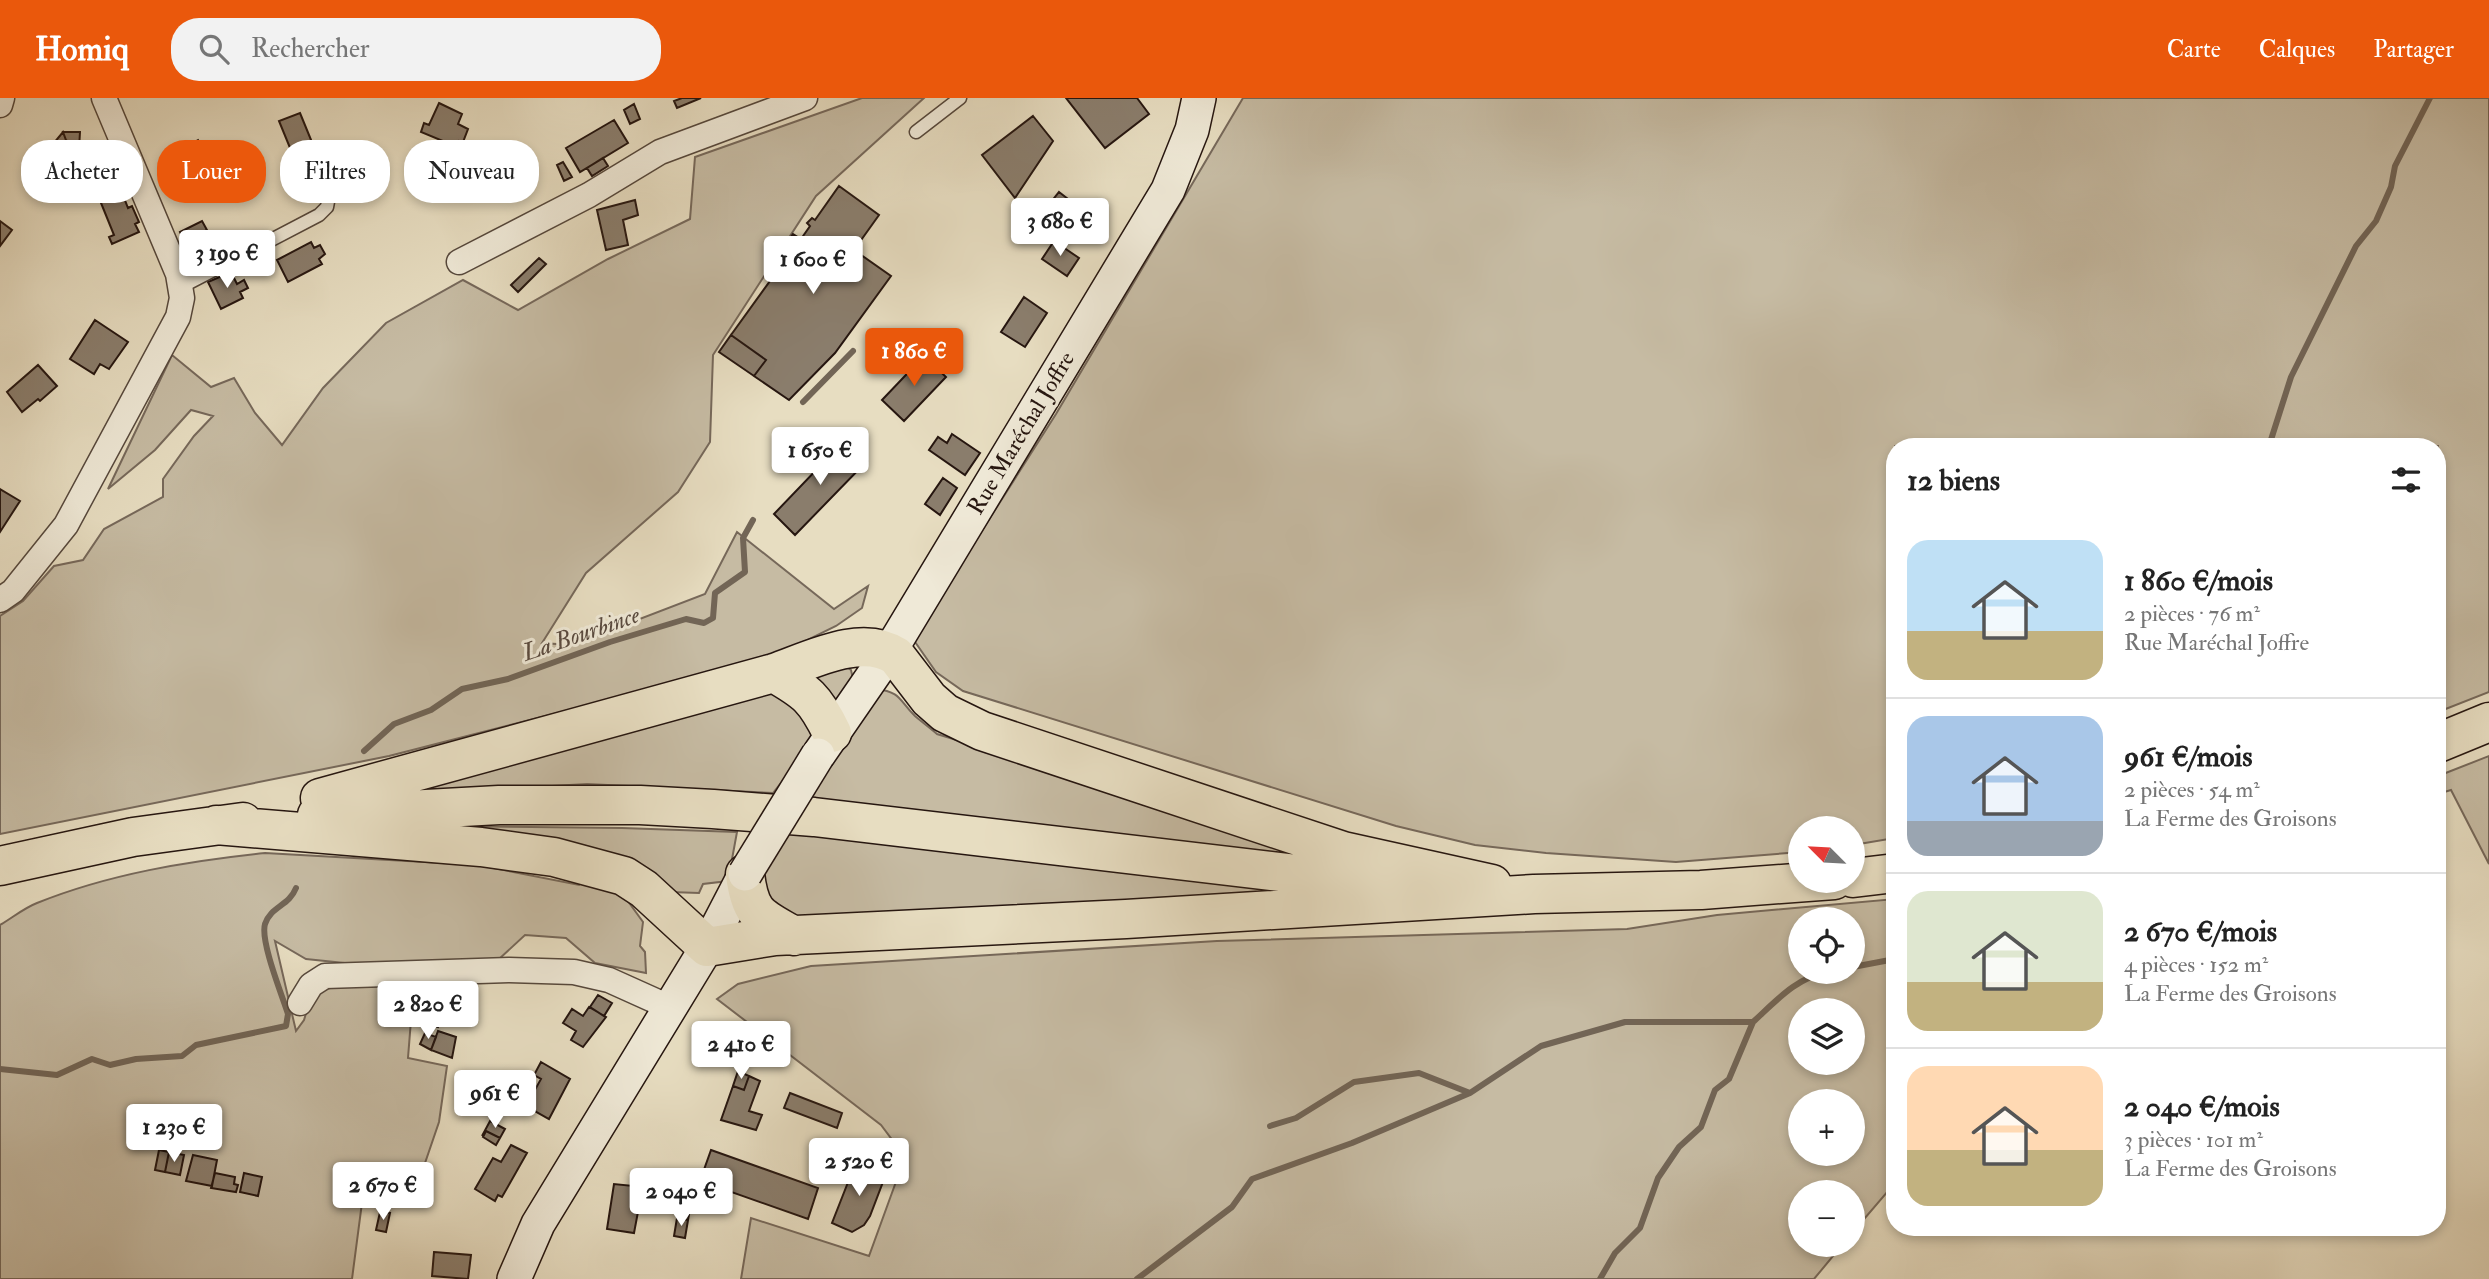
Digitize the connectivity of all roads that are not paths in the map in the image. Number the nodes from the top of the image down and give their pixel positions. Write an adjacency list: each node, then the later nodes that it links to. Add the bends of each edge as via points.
1 (2, 98): 6 (street)
2 (104, 98): 10 (street)
3 (805, 98): 9 (street, via 660,152 589,195)
4 (960, 98): 7 (lane)
5 (1199, 98): 12 (main road, Rue Maréchal Joffre, via 1168,191)
6 (0, 105)
7 (916, 132)
8 (328, 203): 10 (lane, via 319,215)
9 (459, 261)
10 (181, 287): 11 (street, via 178,317 66,525 13,591)
11 (0, 600)
12 (890, 651): 13 (main road, via 866,647 837,652); 16 (main road, Rue Maréchal Joffre); 23 (main road, via 944,713 982,731 1343,851)
13 (774, 673): 16 (main road, via 807,692 822,712); 17 (main road)
14 (2489, 722): 15 (main road)
15 (2446, 740)
16 (825, 744): 19 (main road, Rue Maréchal Joffre, bridge)
17 (216, 825): 18 (main road, via 133,837); 23 (main road, via 499,805 640,805 814,817 1356,883); 25 (main road, via 554,857 624,876)
18 (0, 866)
19 (745, 874): 24 (main road, via 748,899 762,919); 25 (main road, Rue Maréchal Joffre)
20 (1886, 874): 21 (main road)
21 (1866, 876)
22 (1788, 883): 23 (main road)
23 (1534, 894): 24 (main road)
24 (794, 936): 25 (main road)
25 (707, 947): 27 (main road, Rue Maréchal Joffre)
26 (300, 1003): 27 (street, via 311,985 325,976 509,970 574,972 609,980)
27 (669, 1007): 28 (main road, Rue Maréchal Joffre, via 538,1224)
28 (514, 1279)

